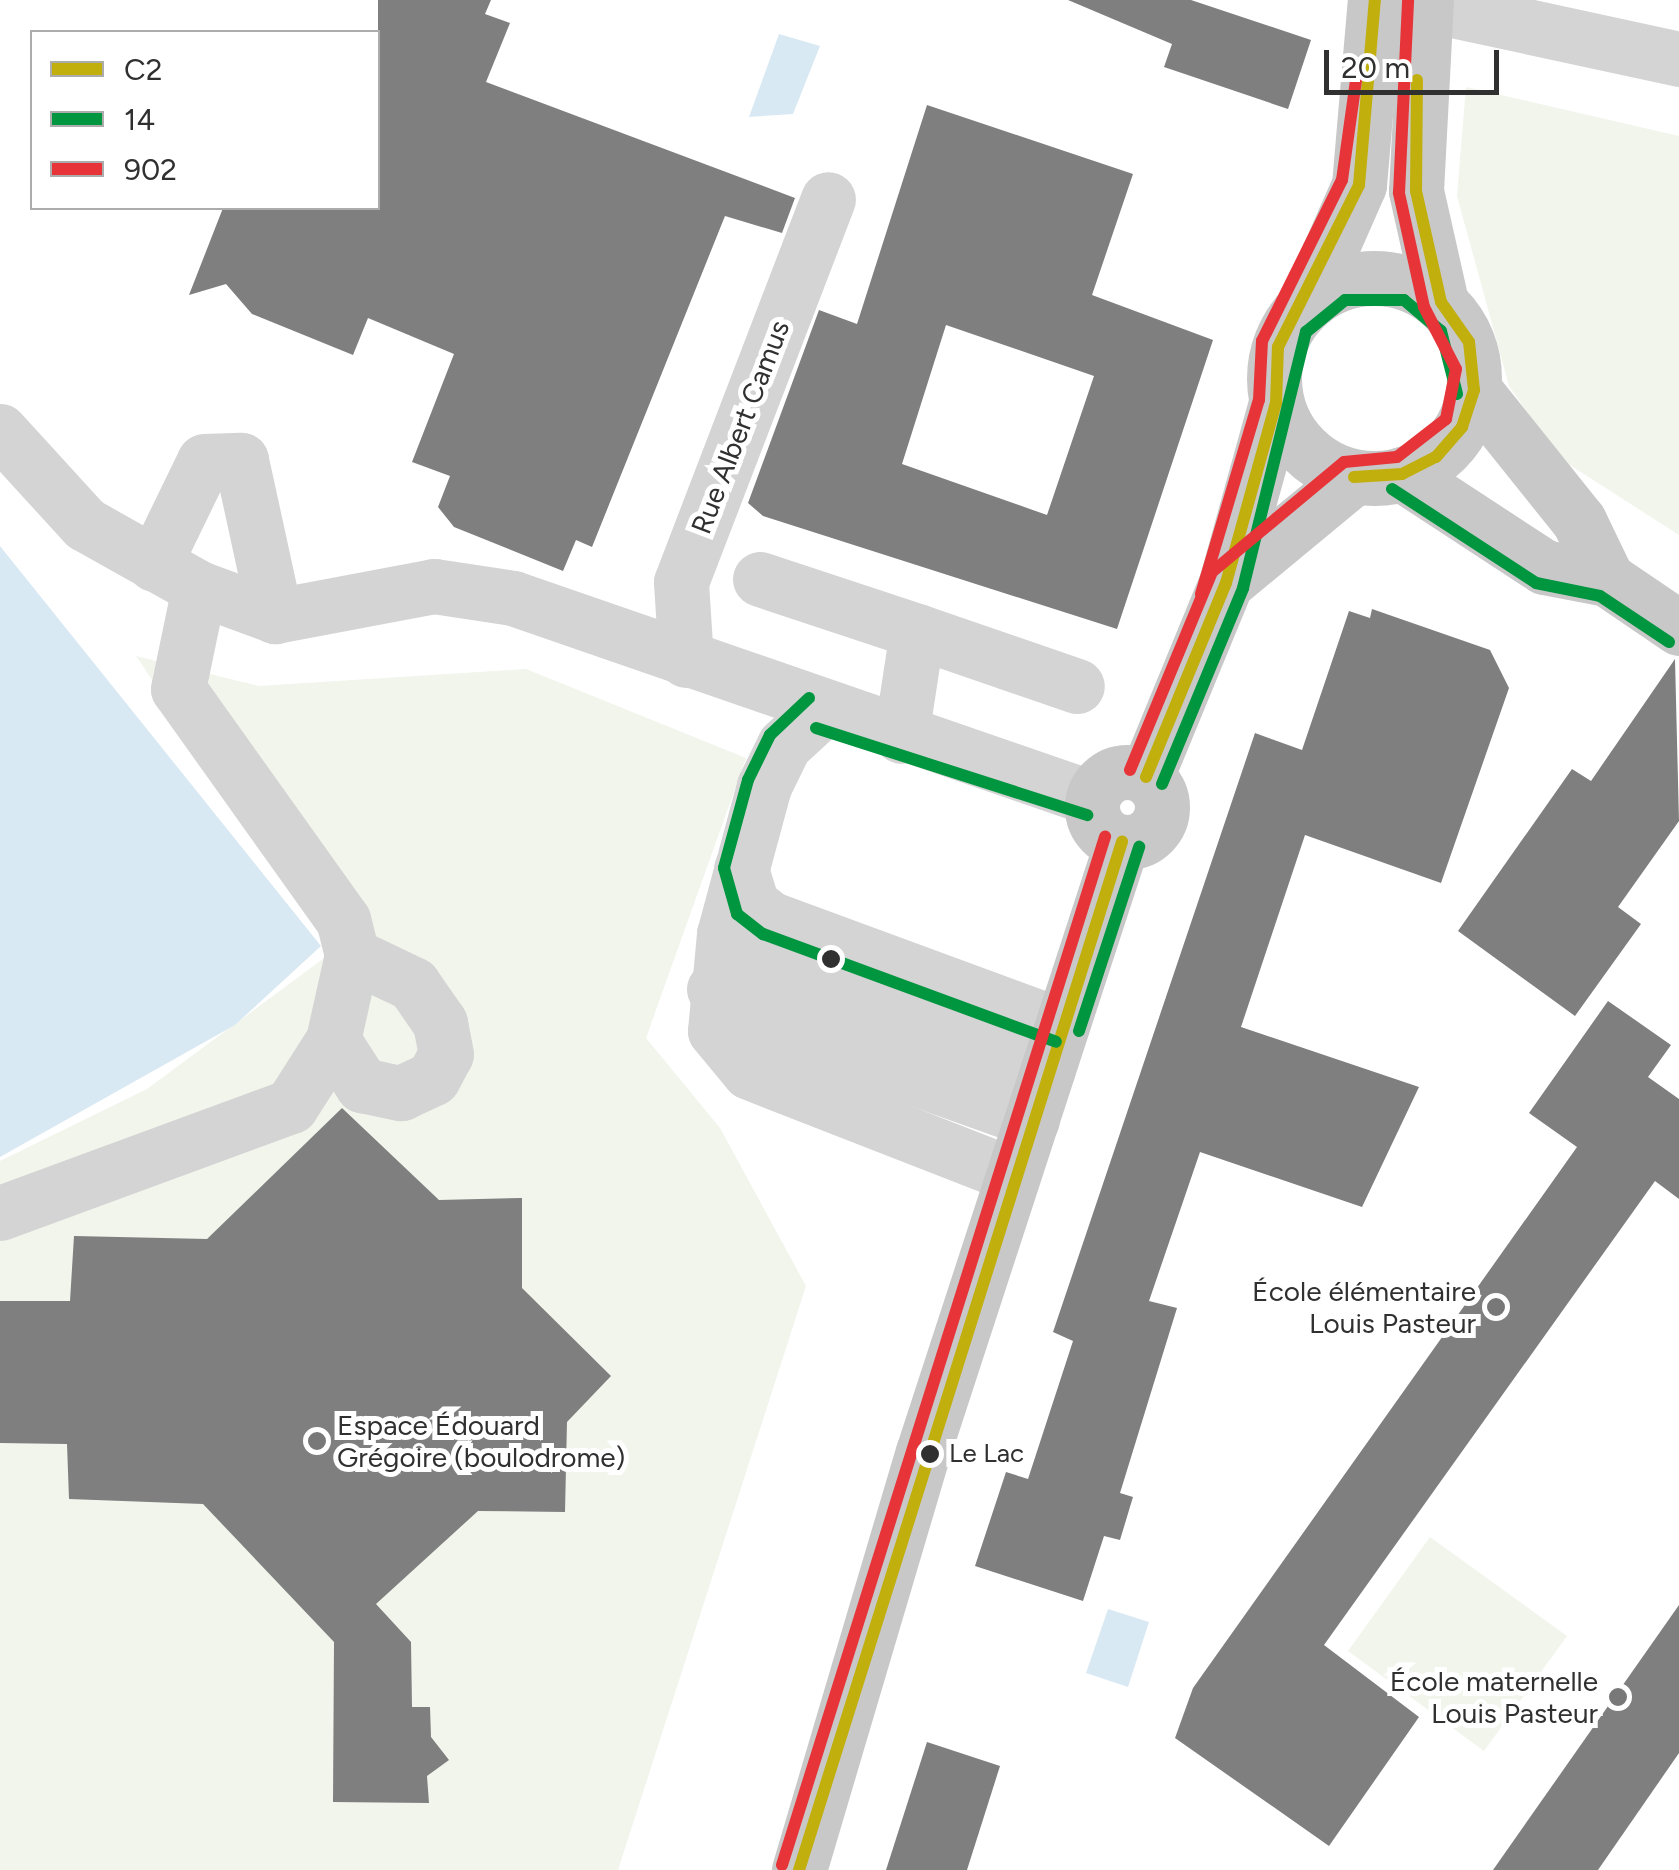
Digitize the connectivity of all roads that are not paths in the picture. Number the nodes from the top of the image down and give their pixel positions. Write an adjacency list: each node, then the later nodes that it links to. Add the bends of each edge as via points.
1 (1409, 1): 2 (street); 4 (main road, via 1374,71 1358,185); 5 (main road, via 1416,191)
2 (1679, 58)
3 (828, 199): 17 (street, Rue Albert Camus, via 681,582)
4 (1308, 301): 5 (main road, via 1375,276); 7 (main road, via 1278,347)
5 (1441, 302): 6 (main road, via 1469,342)
6 (1474, 390): 9 (main road, via 1462,427 1436,456); 12 (main road, via 1579,521)
7 (1276, 403): 9 (main road, via 1304,451); 13 (main road)
8 (0, 431): 10 (street, via 85,524)
9 (1378, 476): 12 (main road, via 1544,568); 13 (main road)
10 (176, 576): 14 (street); 14 (street, via 204,461 240,460); 24 (street, via 178,689 185,709 342,920)
11 (760, 579): 16 (street)
12 (1607, 579): 15 (main road)
13 (1226, 583): 21 (main road, via 1146,776 1114,773)
14 (275, 616): 17 (street, via 434,586 512,598)
15 (1679, 628)
16 (917, 631): 18 (street); 20 (street)
17 (686, 660): 19 (street)
18 (1078, 686)
19 (821, 711): 20 (street); 22 (street, via 784,744)
20 (900, 736): 21 (street)
21 (1107, 820): 27 (main road)
22 (741, 870): 23 (street); 27 (street, via 752,904 769,918)
23 (724, 934): 25 (street); 27 (street, via 772,974)
24 (352, 954): 26 (street); 26 (street, via 413,984 440,1022 446,1054 433,1078 402,1093 362,1085)
25 (714, 989): 27 (street, via 754,1021); 28 (street, via 715,1031 749,1072)
26 (332, 1040): 29 (street, via 291,1106)
27 (1047, 1072): 28 (main road)
28 (1014, 1175): 30 (main road)
29 (0, 1213)
30 (799, 1870)

